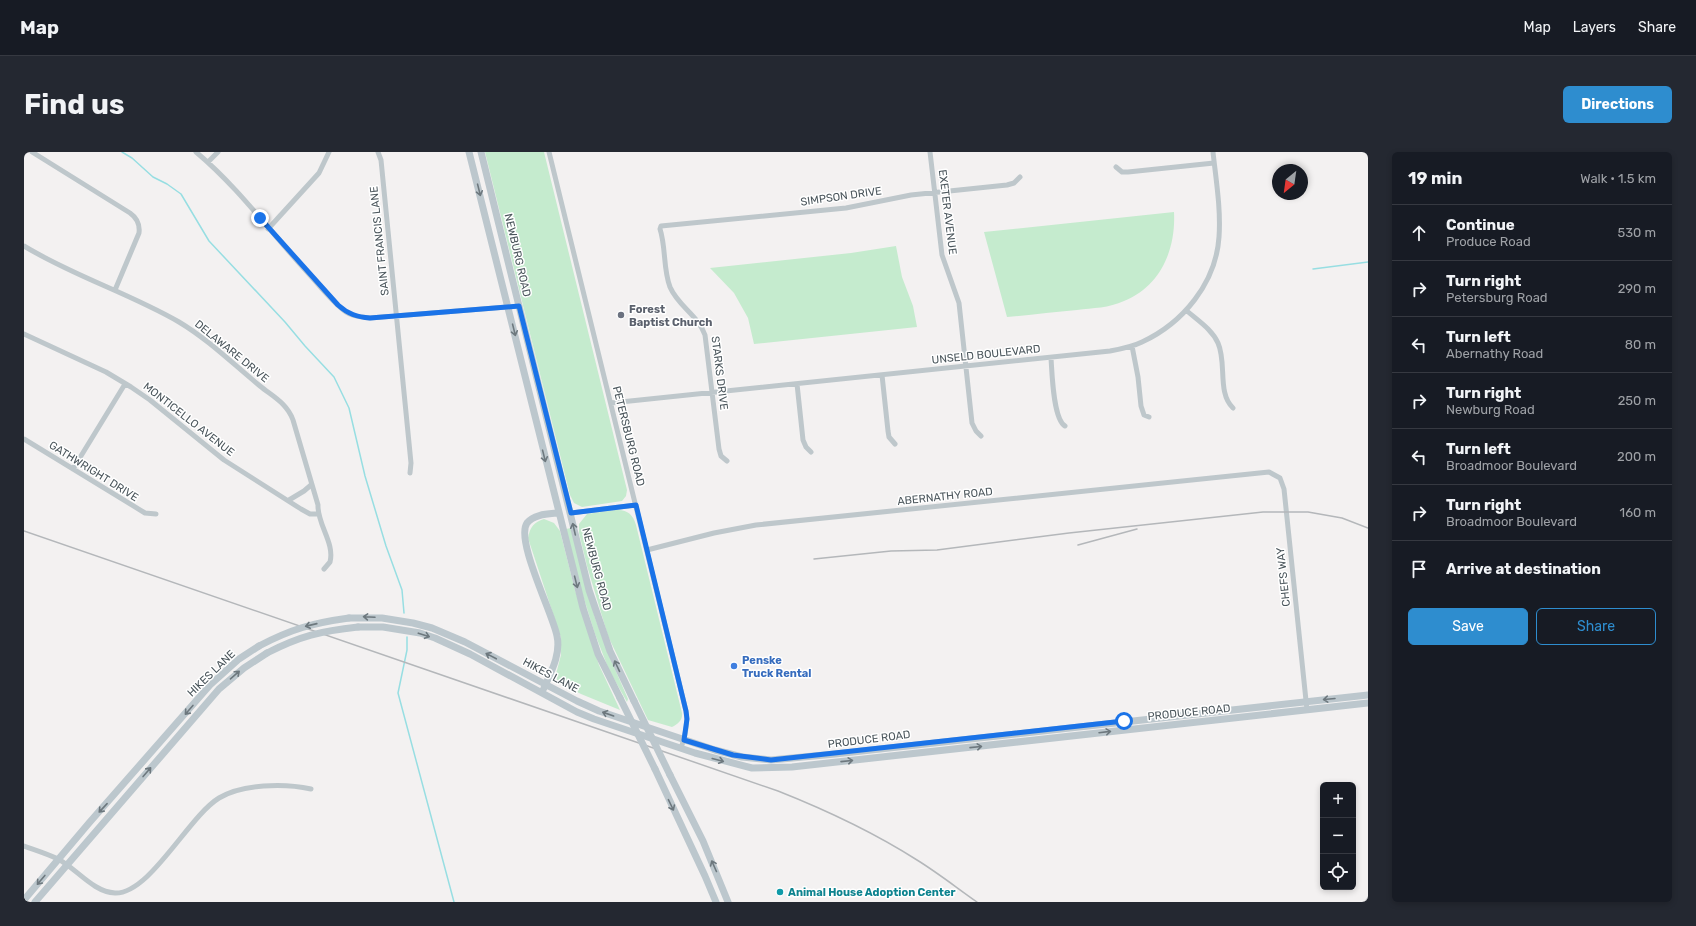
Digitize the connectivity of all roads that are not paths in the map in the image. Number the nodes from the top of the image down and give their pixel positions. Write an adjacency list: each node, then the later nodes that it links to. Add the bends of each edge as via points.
1 (32, 152): 19 (street, via 136,219 139,233)
2 (196, 152): 11 (street)
3 (218, 152): 11 (street)
4 (329, 152): 17 (street, via 315,179)
5 (378, 152): 23 (street, SAINT FRANCIS LANE, via 381,160)
6 (469, 152): 21 (street, NEWBURG ROAD, one-way to 21)
7 (481, 152): 20 (street, NEWBURG ROAD)
8 (549, 152): 32 (street, PETERSBURG ROAD)
9 (930, 152): 15 (street, EXETER AVENUE)
10 (1213, 152): 12 (street, UNSELD BOULEVARD)
11 (208, 162): 17 (street)
12 (1214, 164): 13 (street, via 1128,172 1122,172); 22 (street, UNSELD BOULEVARD, via 1220,218 1215,260 1207,280)
13 (1116, 167)
14 (1020, 177): 15 (street, SIMPSON DRIVE, via 1014,183)
15 (935, 192): 16 (street, SIMPSON DRIVE, via 846,208); 27 (street, EXETER AVENUE, via 942,255 959,303)
16 (662, 226): 31 (street, STARKS DRIVE, via 660,228 670,286 678,299 698,319 705,335)
17 (268, 229): 23 (street, via 348,313 370,318)
18 (24, 246): 19 (street, DELAWARE DRIVE, via 76,274)
19 (115, 290): 44 (street, DELAWARE DRIVE, via 168,316 203,338 284,404 293,420)
20 (519, 306): 21 (street); 48 (street, NEWBURG ROAD)
21 (508, 307): 23 (street); 47 (street, NEWBURG ROAD, one-way to 47)
22 (1186, 310): 25 (street, UNSELD BOULEVARD, via 1158,334); 33 (street, via 1211,332 1218,344 1221,351 1225,396)
23 (396, 316): 42 (street, SAINT FRANCIS LANE)
24 (24, 334): 29 (street, MONTICELLO AVENUE, via 106,372)
25 (1132, 346): 26 (street, UNSELD BOULEVARD); 34 (street, via 1141,406 1144,415)
26 (1051, 358): 27 (street, UNSELD BOULEVARD); 35 (street, via 1057,416)
27 (966, 366): 28 (street, UNSELD BOULEVARD); 36 (street, EXETER AVENUE, via 972,423)
28 (882, 375): 30 (street, UNSELD BOULEVARD); 38 (street, via 889,437)
29 (125, 384): 41 (street); 45 (street, MONTICELLO AVENUE, via 150,400 224,460)
30 (797, 384): 31 (street, UNSELD BOULEVARD); 39 (street, via 803,440)
31 (712, 393): 32 (street, UNSELD BOULEVARD); 40 (street, STARKS DRIVE, via 719,449 721,456)
32 (611, 403): 46 (street, PETERSBURG ROAD)
33 (1233, 408)
34 (1149, 417)
35 (1065, 426)
36 (981, 436)
37 (24, 439): 41 (street, GATHWRIGHT DRIVE)
38 (896, 444)
39 (811, 452)
40 (727, 461)
41 (73, 469): 49 (street, GATHWRIGHT DRIVE, via 145,513)
42 (410, 472)
43 (1247, 474): 51 (street, ABERNATHY ROAD, via 756,525); 56 (street, CHEFS WAY, via 1273,473 1283,484)
44 (311, 485): 45 (street); 50 (street, DELAWARE DRIVE, via 318,506)
45 (290, 500): 50 (street, MONTICELLO AVENUE, via 310,514)
46 (636, 505): 48 (street); 51 (street, PETERSBURG ROAD)
47 (558, 513): 53 (street, via 532,518 525,530 527,552 557,635 557,655); 67 (street, NEWBURG ROAD, one-way to 67, bridge, via 598,654 655,769)
48 (571, 513): 68 (street, NEWBURG ROAD, one-way to 48, bridge, via 706,848 610,651 589,590)
49 (156, 514)
50 (317, 514): 52 (street, DELAWARE DRIVE, via 331,555 330,562)
51 (647, 550): 59 (street, PETERSBURG ROAD, via 686,711)
52 (324, 569)
53 (545, 685): 54 (street); 59 (street, HIKES LANE, one-way to 53, via 599,711); 63 (street, HIKES LANE, one-way to 63, bridge, via 465,642 413,623 382,618 349,618 294,629 259,646 210,685)
54 (541, 694): 60 (street, HIKES LANE, via 594,719); 64 (street, HIKES LANE, one-way to 54, bridge, via 219,689 267,653 306,635 358,627 382,627 420,633 470,654)
55 (1368, 695): 56 (street, PRODUCE ROAD, one-way to 56)
56 (1306, 701): 58 (street, CHEFS WAY); 59 (street, PRODUCE ROAD, via 771,760 742,757)
57 (1368, 703): 58 (street, PRODUCE ROAD)
58 (1307, 710): 60 (street, PRODUCE ROAD, one-way to 58, via 752,768 792,767)
59 (684, 740): 60 (street, PETERSBURG ROAD)
60 (681, 748)
61 (311, 789): 64 (street, via 291,785 268,786 239,791 219,798 204,810 154,870 128,890 114,893 103,890)
62 (24, 846): 63 (street)
63 (58, 859): 64 (street); 65 (street, HIKES LANE, one-way to 65)
64 (66, 864): 66 (street, HIKES LANE)
65 (24, 900)
66 (35, 902)
67 (716, 902)
68 (728, 902)

